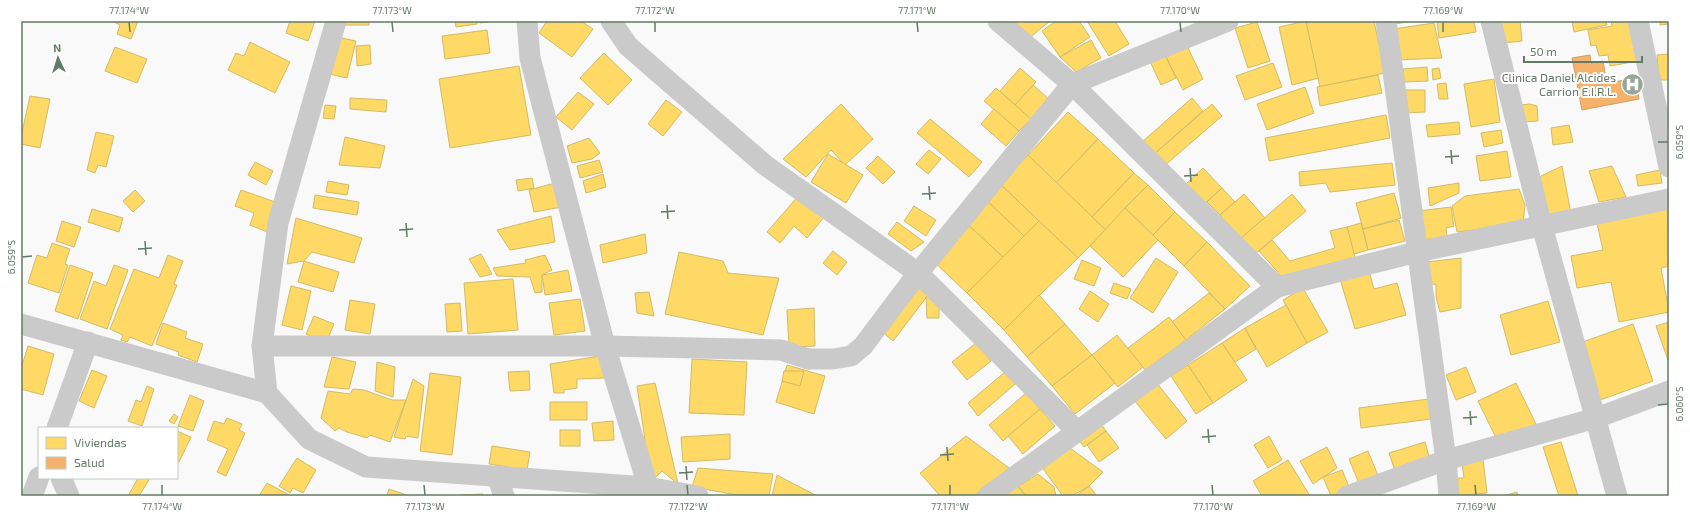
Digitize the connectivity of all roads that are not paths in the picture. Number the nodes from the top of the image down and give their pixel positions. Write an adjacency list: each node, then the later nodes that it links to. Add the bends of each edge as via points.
1 (336, 21): 18 (street, via 278,223)
2 (527, 21): 19 (street, via 530,58)
3 (612, 21): 14 (street, via 628,46 765,165)
4 (998, 21): 9 (street)
5 (1228, 21): 9 (street)
6 (1386, 21): 13 (street)
7 (1491, 21): 12 (street)
8 (1638, 21): 10 (street)
9 (1072, 84): 14 (street); 15 (street)
10 (1669, 167)
11 (1669, 199): 12 (street)
12 (1542, 226): 13 (street); 22 (street)
13 (1417, 252): 15 (street); 25 (street)
14 (918, 273): 19 (street, via 863,346 851,356 808,359 781,350); 24 (street)
15 (1277, 286): 24 (street)
16 (21, 324): 17 (street)
17 (88, 342): 21 (street); 23 (street)
18 (262, 346): 19 (street); 21 (street)
19 (605, 346): 29 (street)
20 (1669, 391): 22 (street)
21 (267, 393): 26 (street, via 309,440 366,467)
22 (1596, 418): 25 (street); 37 (street)
23 (57, 427)
24 (1077, 431): 34 (street)
25 (1446, 460): 35 (street); 36 (street)
26 (497, 476): 29 (street); 32 (street)
27 (38, 479): 30 (street)
28 (61, 479): 31 (street)
29 (649, 492): 33 (street)
30 (32, 496)
31 (69, 496)
32 (504, 496)
33 (698, 496)
34 (988, 496)
35 (1347, 496)
36 (1449, 496)
37 (1617, 496)

